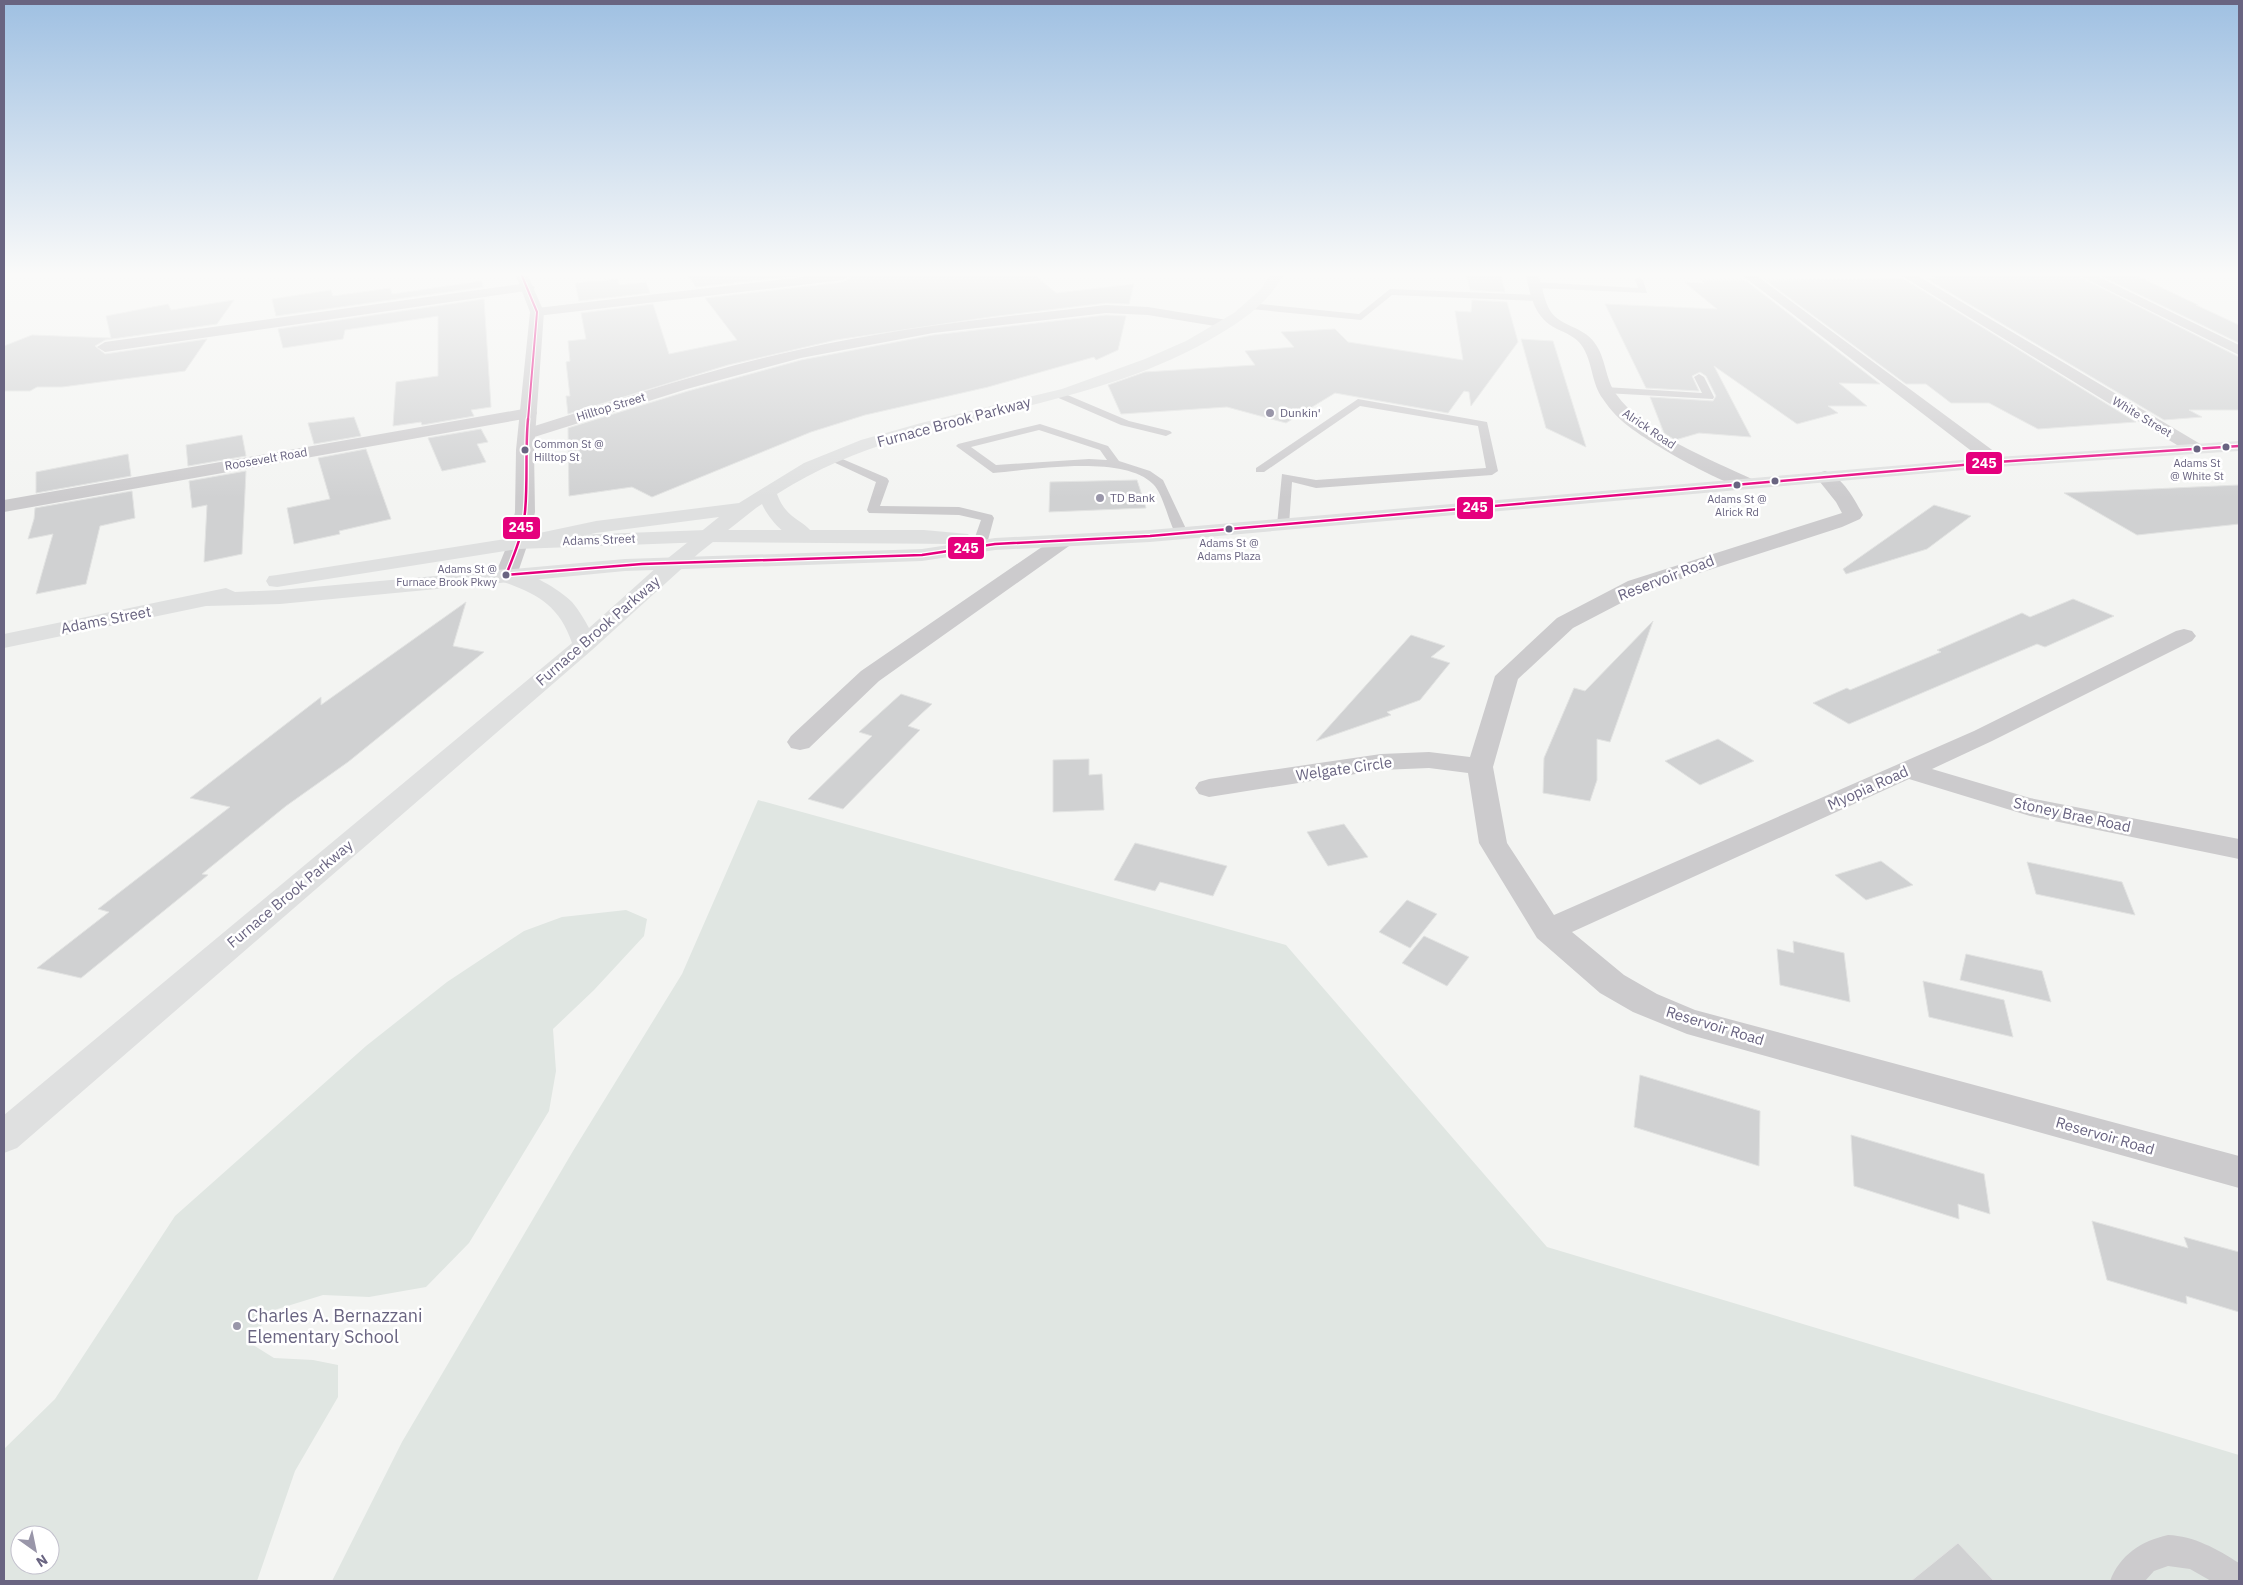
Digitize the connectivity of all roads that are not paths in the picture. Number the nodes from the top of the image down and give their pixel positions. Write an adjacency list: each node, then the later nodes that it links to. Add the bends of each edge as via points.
1 (534, 350): 10 (street)
2 (821, 350): 12 (street, Hilltop Street, via 681,386)
3 (1180, 350): 9 (main road, Furnace Brook Parkway, via 1116,377)
4 (1591, 350): 8 (street, Alrick Road)
5 (1848, 350): 16 (street)
6 (2031, 350): 14 (street, White Street)
7 (1699, 377): 8 (lane, via 1709,397)
8 (1605, 390): 20 (street, Alrick Road, via 1626,417 1683,452)
9 (1058, 394): 11 (lane, via 1125,423); 15 (main road, Furnace Brook Parkway, via 901,434)
10 (529, 413): 12 (street); 22 (street, Roosevelt Road)
11 (1166, 433)
12 (528, 434): 30 (street, via 525,512)
13 (2239, 446): 14 (main road, Adams Street)
14 (2196, 449): 16 (main road, Adams Street)
15 (833, 458): 21 (main road, Furnace Brook Parkway); 28 (lane, via 883,481 873,510 959,511 988,518)
16 (1997, 462): 19 (main road, Adams Street)
17 (1116, 465): 17 (lane, via 1089,462 994,469 962,446 1040,427 1104,448); 25 (lane, via 1146,474 1159,483)
18 (1260, 470): 24 (lane, via 1358,402 1483,424 1492,471 1316,484 1286,477)
19 (1826, 477): 20 (main road, Adams Street); 38 (street, Reservoir Road, via 1853,514 1835,523 1636,586 1565,623 1507,676)
20 (1747, 484): 24 (main road, Adams Street)
21 (767, 492): 23 (main road, Furnace Brook Parkway); 27 (main road, via 772,510)
22 (4, 506)
23 (742, 508): 26 (main road, Furnace Brook Parkway); 30 (main road, via 596,527)
24 (1283, 525): 25 (main road, Adams Street)
25 (1182, 533): 29 (main road, Adams Street)
26 (707, 536): 27 (main road, Adams Street); 30 (main road, Adams Street); 31 (main road, Furnace Brook Parkway)
27 (804, 536): 28 (main road, Adams Street, via 924,536)
28 (988, 542): 29 (main road, Adams Street); 31 (main road, Adams Street, via 958,552 922,555)
29 (1062, 542): 37 (street, via 870,676)
30 (518, 544): 32 (street); 33 (main road, Adams Street, via 279,580)
31 (675, 563): 32 (main road, Adams Street); 36 (main road, Furnace Brook Parkway)
32 (506, 575): 33 (main road, Adams Street); 36 (main road, via 534,585 568,609)
33 (208, 600): 35 (main road, Adams Street)
34 (2184, 636): 39 (street, Myopia Road)
35 (4, 641)
36 (584, 645): 43 (main road, Furnace Brook Parkway)
37 (800, 742)
38 (1480, 767): 40 (street, Welgate Circle, via 1429,760 1381,762); 42 (street, Reservoir Road, via 1494,843)
39 (1908, 770): 41 (street, Stoney Brae Road, via 2016,804); 42 (street, Myopia Road)
40 (1209, 788)
41 (2239, 849)
42 (1548, 930): 44 (street, Reservoir Road, via 1612,984 1687,1020)
43 (4, 1137)
44 (2239, 1172)
45 (2126, 1581): 46 (lane, via 2143,1560 2168,1548 2198,1556)
46 (2238, 1581)

